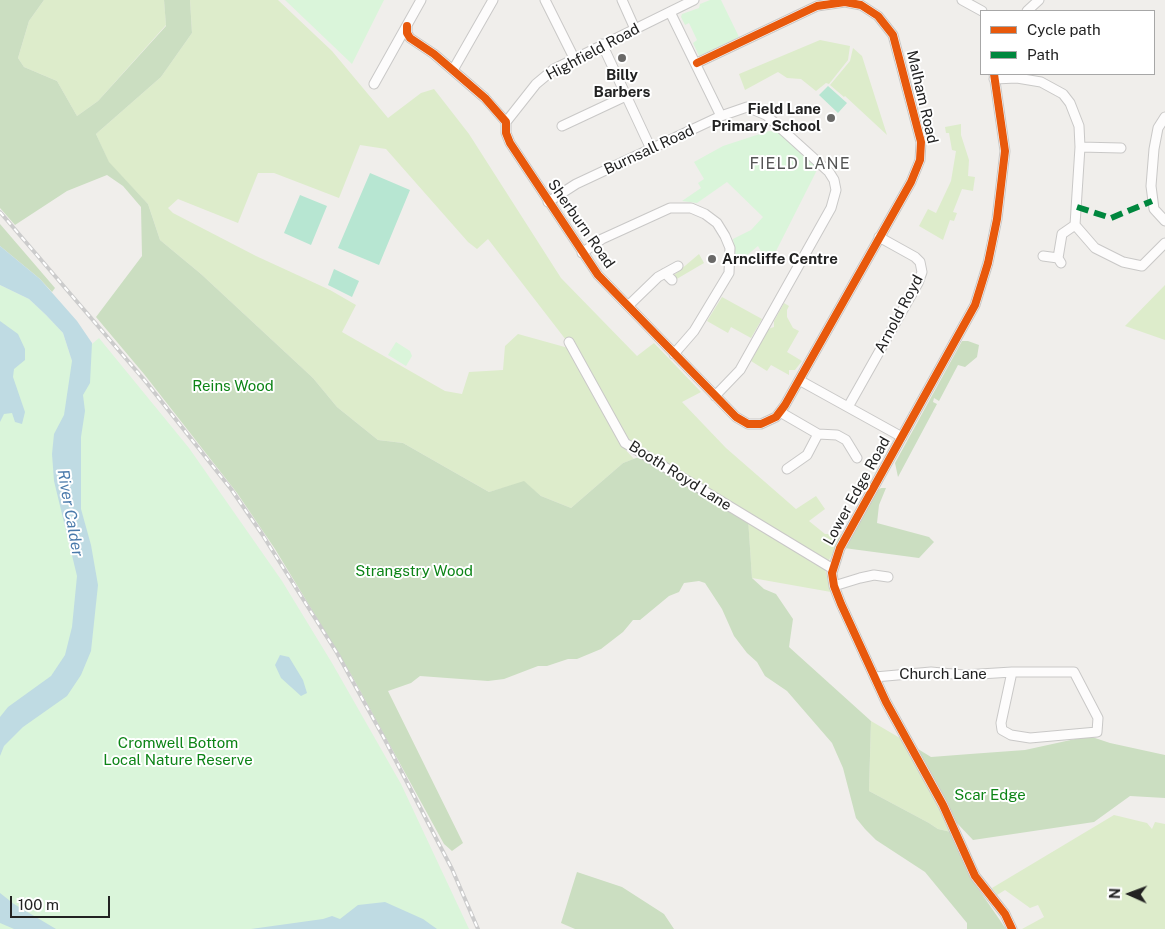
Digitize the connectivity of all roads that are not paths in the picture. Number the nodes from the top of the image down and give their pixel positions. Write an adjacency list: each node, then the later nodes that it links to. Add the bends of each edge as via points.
1 (422, 0): 11 (street)
2 (493, 0): 16 (street)
3 (545, 0): 14 (street)
4 (622, 0): 12 (street)
5 (694, 0): 10 (street, Highfield Road)
6 (962, 0): 8 (street)
7 (1039, 0): 9 (street)
8 (980, 10)
9 (1028, 10)
10 (670, 12): 12 (street, Highfield Road); 15 (street)
11 (407, 26): 16 (street, Sherburn Road, via 410,38); 18 (street)
12 (635, 29): 13 (street, Highfield Road)
13 (602, 44): 14 (street, Highfield Road); 19 (street)
14 (574, 58): 22 (street, Highfield Road, via 543,77)
15 (697, 63): 20 (street); 30 (street, Malham Road, via 824,4 853,3 878,16 895,41 921,151 917,170)
16 (453, 70): 22 (street, Sherburn Road)
17 (994, 77): 24 (street, via 1041,82 1063,94 1075,112); 45 (street, Lower Edge Road, via 1005,151 988,263 975,305)
18 (374, 84)
19 (626, 96): 23 (street); 26 (street)
20 (721, 116): 26 (street, Burnsall Road); 41 (street, Burnsall Road, via 747,107 766,115 829,172 836,190 835,199 817,234 740,370)
21 (1165, 117): 28 (street, via 1158,128 1151,186 1154,209)
22 (506, 122): 27 (street, Sherburn Road, via 510,143)
23 (562, 126)
24 (1080, 146): 25 (street); 29 (street)
25 (1121, 148)
26 (651, 149): 27 (street, Burnsall Road, via 576,184)
27 (548, 202): 32 (street, Sherburn Road)
28 (1165, 221)
29 (1075, 225): 31 (street, via 1095,248 1123,262 1142,266); 33 (street, via 1062,234 1060,261)
30 (879, 237): 40 (street, Malham Road); 42 (street, Arnold Royd, via 915,257 922,272)
31 (1165, 243)
32 (582, 253): 37 (street, Sherburn Road); 39 (street, via 602,238 670,208 690,208 716,223 730,248 729,273 694,331)
33 (1043, 256)
34 (678, 266): 35 (street)
35 (665, 273): 36 (street); 37 (street)
36 (672, 280)
37 (628, 306): 39 (street, Sherburn Road)
38 (569, 342): 48 (street, Booth Royd Lane, via 625,443)
39 (674, 354): 41 (street, Sherburn Road)
40 (799, 380): 42 (street); 43 (street, Malham Road)
41 (715, 396): 43 (street, Sherburn Road, via 748,424 766,423)
42 (848, 407): 45 (street)
43 (780, 412): 44 (street)
44 (818, 434): 46 (street, via 837,435 846,440); 47 (street, via 807,455)
45 (902, 437): 48 (street, Lower Edge Road, via 840,548)
46 (858, 458)
47 (787, 469)
48 (833, 569): 50 (street, Lower Edge Road)
49 (888, 577): 50 (street, via 874,575)
50 (834, 586): 52 (street, Lower Edge Road)
51 (1012, 672): 51 (street, Church Lane, via 1002,730 1030,738 1097,732 1098,718 1074,672); 52 (street, Church Lane, via 964,675 931,672)
52 (875, 677): 53 (street, Lower Edge Road, via 943,805 975,876 1005,914)
53 (1012, 929)

